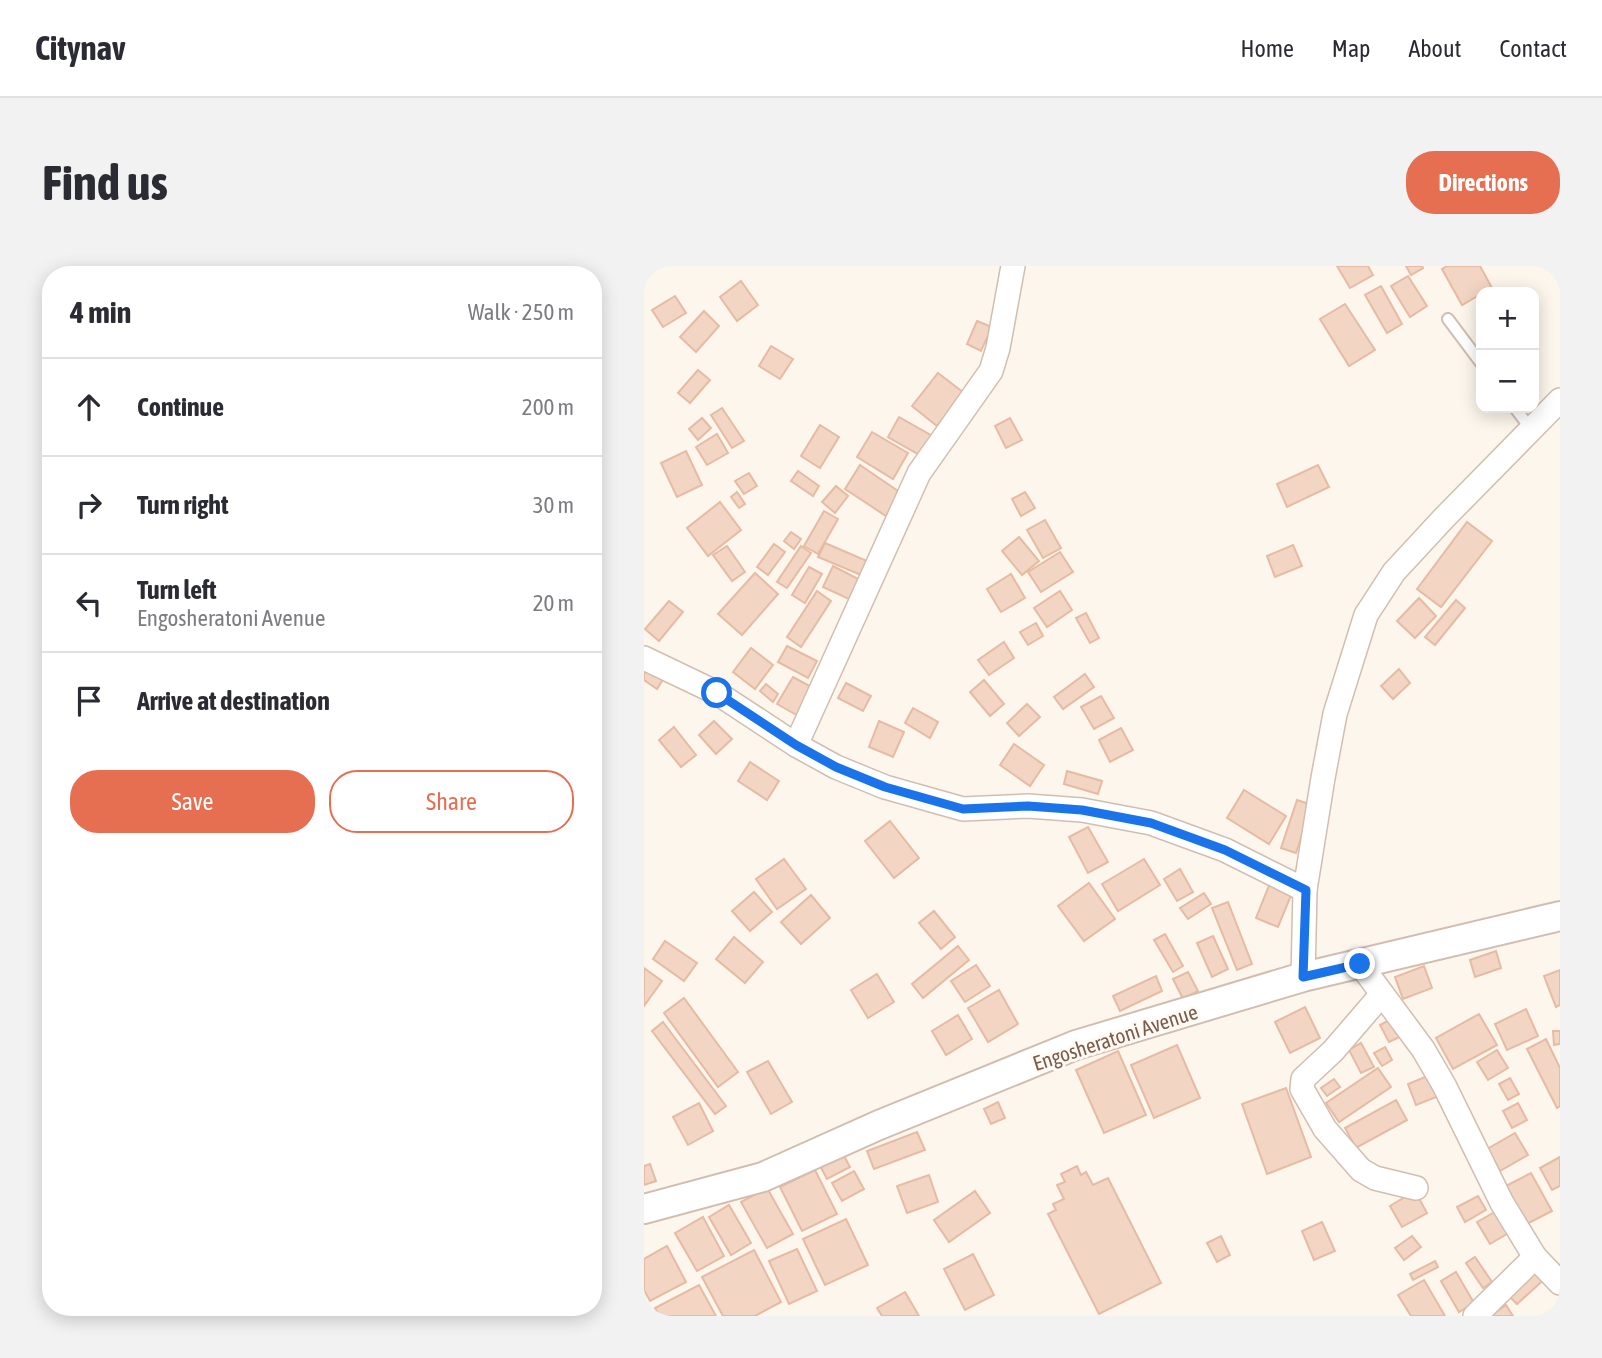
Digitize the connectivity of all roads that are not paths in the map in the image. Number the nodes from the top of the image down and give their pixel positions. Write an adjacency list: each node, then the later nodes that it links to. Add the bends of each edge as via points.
1 (1013, 266): 8 (street, via 991,371 919,473)
2 (1448, 319): 3 (lane)
3 (1476, 356)
4 (1560, 400): 6 (street)
5 (1519, 413): 6 (lane)
6 (1531, 429): 9 (street, via 1394,572 1366,615 1335,714)
7 (644, 658): 8 (street, via 717,693)
8 (796, 745): 9 (street, via 885,787 963,809 1028,806 1082,810 1151,823 1225,850)
9 (1306, 890): 12 (street)
10 (1560, 916): 11 (street, Engosheratoni Avenue)
11 (1360, 964): 12 (street, Engosheratoni Avenue); 13 (street)
12 (1303, 977): 15 (street, Engosheratoni Avenue, via 1076,1045 763,1177)
13 (1382, 994): 14 (street, via 1303,1079 1302,1090 1325,1129 1361,1170); 16 (street, via 1444,1084 1502,1203)
14 (1416, 1188)
15 (644, 1209)
16 (1535, 1257): 17 (street); 18 (street)
17 (1560, 1283)
18 (1475, 1316)

